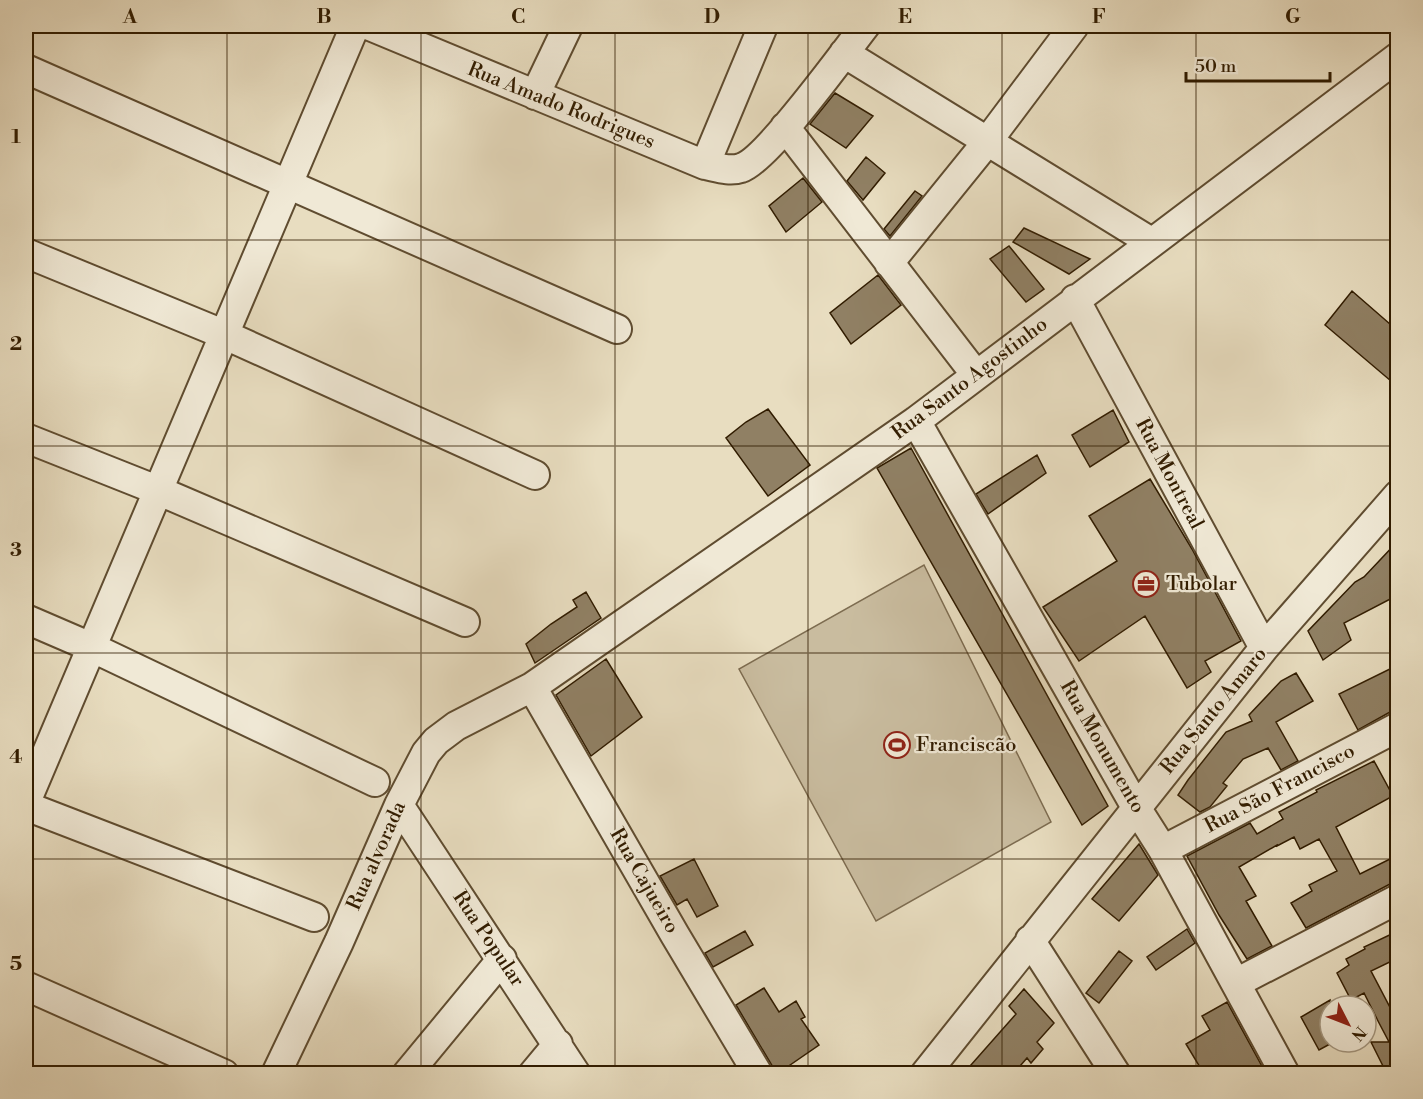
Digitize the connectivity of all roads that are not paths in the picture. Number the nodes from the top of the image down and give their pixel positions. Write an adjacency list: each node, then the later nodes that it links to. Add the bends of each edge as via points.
1 (355, 26): 14 (street)
2 (568, 26): 10 (street)
3 (763, 26): 13 (street)
4 (865, 26): 7 (street)
5 (1074, 26): 12 (street)
6 (381, 28): 10 (street, Rua Amado Rodrigues)
7 (844, 53): 11 (street); 12 (street)
8 (1398, 57): 15 (street, Rua Santo Agostinho)
9 (26, 69): 14 (street)
10 (535, 95): 13 (street, Rua Amado Rodrigues)
11 (785, 127): 13 (street, Rua Amado Rodrigues, via 755,161 740,169); 17 (street)
12 (987, 142): 15 (street); 17 (street)
13 (705, 165)
14 (287, 183): 19 (street); 20 (street)
15 (1150, 242): 18 (street, Rua Santo Agostinho)
16 (26, 253): 20 (street)
17 (890, 263): 21 (street)
18 (1075, 299): 21 (street, Rua Santo Agostinho); 30 (street, Rua Montreal)
19 (617, 329)
20 (223, 334): 24 (street); 25 (street)
21 (976, 375): 22 (street, Rua Santo Agostinho)
22 (916, 421): 31 (street, Rua Santo Agostinho); 36 (street, Rua Monumento)
23 (26, 438): 25 (street)
24 (535, 475)
25 (158, 490): 28 (street); 29 (street)
26 (1398, 495): 30 (street, Rua Santo Amaro)
27 (26, 619): 29 (street)
28 (465, 622)
29 (91, 647): 33 (street); 34 (street)
30 (1264, 648): 36 (street, Rua Santo Amaro)
31 (532, 687): 35 (street, Rua alvorada, via 456,726 436,741); 51 (street, Rua Cajueiro)
32 (1398, 727): 37 (street, Rua São Francisco)
33 (375, 782)
34 (26, 804): 39 (street)
35 (399, 805): 41 (street, Rua Popular); 47 (street, Rua alvorada)
36 (1137, 809): 37 (street, Rua Monumento); 40 (street, Rua Santo Amaro)
37 (1163, 850): 42 (street, Rua Monumento)
38 (1398, 899): 42 (street)
39 (314, 917)
40 (1030, 940): 45 (street); 52 (street, Rua Santo Amaro)
41 (502, 958): 44 (street, Rua Popular); 48 (street)
42 (1236, 983): 53 (street, Rua Monumento)
43 (26, 986): 46 (street)
44 (558, 1044): 49 (street); 50 (street, Rua Popular)
45 (1107, 1070)
46 (224, 1074)
47 (276, 1074)
48 (407, 1074)
49 (533, 1074)
50 (576, 1074)
51 (758, 1074)
52 (925, 1074)
53 (1285, 1074)

